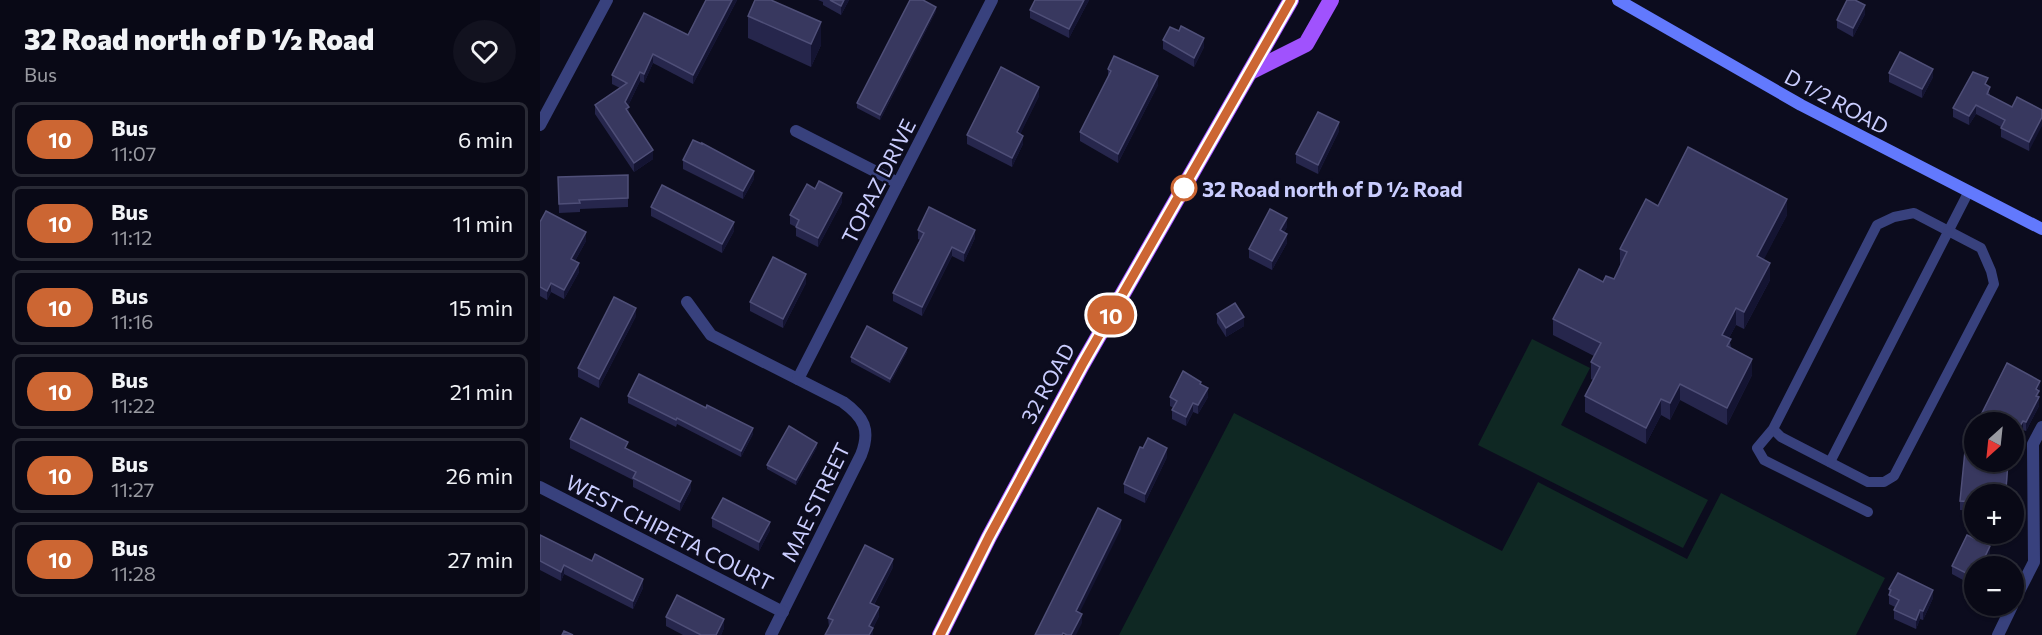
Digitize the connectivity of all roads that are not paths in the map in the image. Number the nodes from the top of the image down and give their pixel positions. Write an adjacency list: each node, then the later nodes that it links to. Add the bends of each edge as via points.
1 (607, 0): 7 (street)
2 (992, 0): 9 (street, TOPAZ DRIVE)
3 (1291, 0): 6 (main road, 32 ROAD)
4 (1330, 0): 6 (main road, via 1306,44)
5 (1618, 0): 10 (main road, D 1/2 ROAD, via 1801,105)
6 (1250, 72): 24 (main road, 32 ROAD, via 1082,365)
7 (540, 124)
8 (796, 131): 9 (street)
9 (898, 183): 14 (street, TOPAZ DRIVE)
10 (1969, 191): 11 (main road, D 1/2 ROAD); 12 (lane)
11 (2042, 229)
12 (1948, 230): 16 (lane, via 1914,213 1877,225); 17 (lane); 17 (lane, via 1981,248 1994,284 1894,476 1884,482 1868,482)
13 (687, 302): 14 (street, MAE STREET, via 711,335)
14 (798, 379): 21 (street, MAE STREET, via 855,411 865,426 866,442)
15 (2042, 427): 20 (street, via 2033,444 2034,562)
16 (1773, 429): 17 (lane); 19 (lane, via 1757,448 1764,460)
17 (1830, 462)
18 (540, 487): 21 (street, WEST CHIPETA COURT)
19 (1868, 512)
20 (2024, 582)
21 (783, 612): 23 (street, MAE STREET)
22 (2007, 616): 25 (street)
23 (771, 635)
24 (940, 635)
25 (1998, 635)

